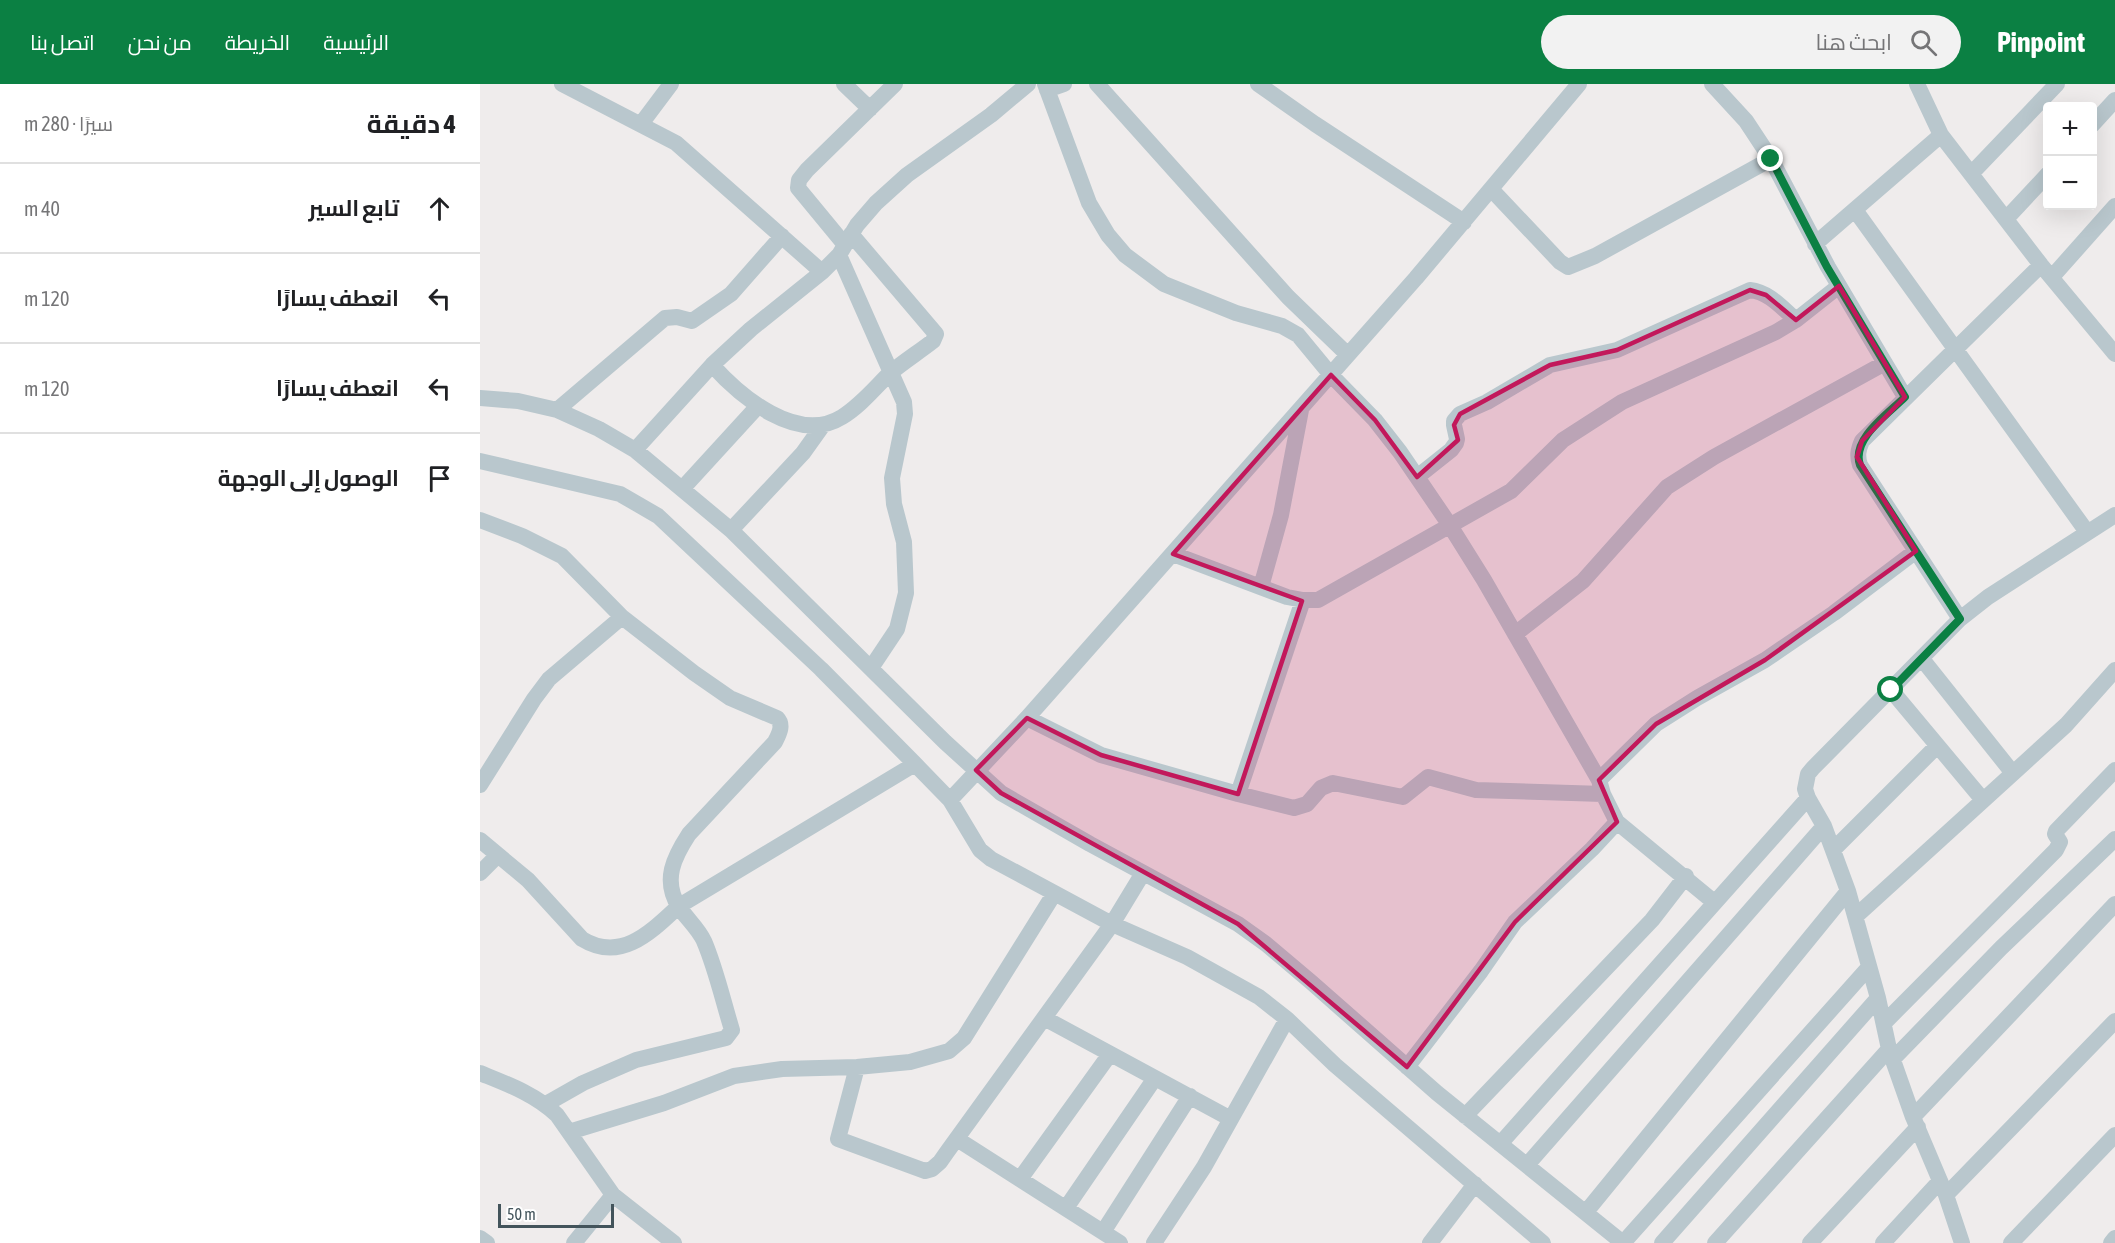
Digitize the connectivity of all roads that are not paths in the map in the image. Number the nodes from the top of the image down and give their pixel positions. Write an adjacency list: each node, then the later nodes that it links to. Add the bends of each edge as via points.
1 (562, 84): 17 (street)
2 (844, 84): 15 (street)
3 (895, 84): 15 (street)
4 (1028, 84): 29 (street, via 992,115 907,175 856,225)
5 (1064, 84): 13 (street)
6 (1097, 84): 36 (street, via 1288,297)
7 (1258, 84): 26 (street)
8 (1580, 84): 22 (street)
9 (1712, 84): 19 (street, via 1746,122)
10 (1917, 84): 18 (street)
11 (2057, 84): 20 (street)
12 (663, 87): 17 (street)
13 (1046, 87): 40 (street, via 1089,204 1125,255 1164,284 1289,329 1304,340)
14 (2115, 100): 16 (street)
15 (870, 109): 29 (street, via 799,180 798,188)
16 (2097, 120)
17 (641, 124): 27 (street, via 676,144)
18 (1941, 135): 20 (street); 24 (street)
19 (1771, 159): 22 (street, via 1596,256 1568,267); 28 (street)
20 (1971, 174): 25 (street)
21 (2043, 179): 25 (street)
22 (1491, 189): 26 (street)
23 (2115, 206): 30 (street)
24 (1855, 210): 28 (street); 34 (street)
25 (2006, 219): 30 (street)
26 (1464, 222): 36 (street)
27 (782, 236): 31 (street); 45 (street, via 724,300 692,321 665,318)
28 (1815, 244): 32 (street)
29 (845, 245): 31 (street); 39 (street); 39 (street, via 936,336)
30 (2047, 271): 34 (street); 35 (street)
31 (822, 272): 38 (street)
32 (1839, 286): 33 (street); 37 (street)
33 (1796, 320): 49 (street, via 1766,295 1750,290 1617,350 1550,365 1460,414 1454,421 1456,443); 53 (street, via 1622,402 1563,441 1511,491)
34 (1954, 348): 41 (street); 55 (street)
35 (2114, 349)
36 (1348, 355): 40 (street)
37 (1885, 363): 41 (street); 62 (street, via 1675,481 1583,581)
38 (712, 365): 43 (street, via 731,386); 47 (street)
39 (891, 372): 46 (street, via 862,402 841,418); 64 (street, via 904,402 892,478 904,542 906,593 897,629)
40 (1331, 375): 44 (street); 49 (street, via 1375,420)
41 (1905, 397): 56 (street, via 1862,441 1857,457)
42 (480, 398): 45 (street)
43 (758, 406): 46 (street, via 800,424); 50 (street)
44 (1302, 409): 57 (street); 58 (street, via 1281,515)
45 (557, 410): 47 (street)
46 (823, 425): 54 (street, via 803,453)
47 (635, 450): 50 (street)
48 (480, 461): 69 (street, via 620,494 658,516 821,669)
49 (1417, 477): 53 (street)
50 (682, 489): 54 (street)
51 (2115, 514): 55 (street)
52 (480, 519): 60 (street, via 561,556)
53 (1449, 524): 59 (street, via 1318,600); 62 (street)
54 (731, 530): 64 (street)
55 (2087, 532): 61 (street)
56 (1916, 551): 61 (street); 74 (street, via 1765,660 1656,724)
57 (1173, 554): 58 (street); 67 (street)
58 (1261, 587): 59 (street)
59 (1303, 600): 75 (street)
60 (622, 616): 73 (street, via 549,679); 92 (street, via 730,698 780,722 775,742 678,850 670,876)
61 (1960, 619): 63 (street)
62 (1515, 634): 74 (street)
63 (1922, 659): 66 (street); 72 (street)
64 (871, 668): 70 (street)
65 (2115, 670): 72 (street, via 2066,725)
66 (1891, 690): 68 (street); 76 (street, via 1808,774)
67 (1027, 718): 70 (street); 75 (street, via 1101,755)
68 (1937, 746): 78 (street); 83 (street)
69 (915, 764): 77 (street); 92 (street)
70 (976, 770): 77 (street); 86 (street, via 1001,792)
71 (2115, 770): 100 (street, via 2056,831 2060,842 2056,850)
72 (2012, 772): 78 (street)
73 (480, 785)
74 (1601, 787): 75 (street, via 1476,790 1428,777 1403,797 1333,783 1326,784 1307,804 1294,808); 79 (street)
75 (1238, 794)
76 (1808, 798): 80 (street); 90 (street)
77 (950, 800): 89 (street, via 980,850 991,860)
78 (1983, 800): 93 (street)
79 (1617, 822): 87 (street); 104 (street, via 1515,922)
80 (1824, 826): 83 (street); 116 (street)
81 (2115, 839): 102 (street)
82 (480, 840): 84 (street)
83 (1833, 850): 88 (street)
84 (498, 855): 85 (street); 92 (street, via 591,945 630,944 649,934)
85 (480, 873)
86 (1143, 873): 94 (street); 104 (street, via 1238,924 1266,944)
87 (1686, 876): 90 (street); 109 (street, via 1652,920)
88 (1848, 891): 93 (street); 122 (street)
89 (1054, 894): 94 (street); 103 (street, via 964,1038 949,1051 910,1062)
90 (1714, 902): 115 (street)
91 (2115, 904): 111 (street)
92 (679, 906): 108 (street, via 709,953 732,1030 729,1036 636,1060)
93 (1856, 916): 95 (street)
94 (1112, 924): 97 (street); 98 (street, via 1186,957 1259,997)
95 (1869, 967): 96 (street); 134 (street)
96 (1878, 998): 100 (street); 135 (street)
97 (1044, 1018): 101 (street); 114 (street)
98 (1287, 1019): 110 (street); 118 (street)
99 (2115, 1021): 119 (street)
100 (1884, 1023): 102 (street)
101 (1110, 1054): 106 (street); 117 (street)
102 (1891, 1054): 111 (street); 136 (street)
103 (857, 1067): 112 (street, via 782,1069 734,1076 664,1103); 114 (street, via 838,1139 926,1171 940,1162)
104 (1407, 1067): 109 (street)
105 (480, 1072): 108 (street)
106 (1155, 1078): 107 (street); 121 (street)
107 (1190, 1096): 110 (street); 123 (street)
108 (546, 1104): 112 (street)
109 (1465, 1116): 115 (street)
110 (1232, 1119): 131 (street)
111 (1915, 1122): 119 (street); 137 (street)
112 (569, 1132): 120 (street)
113 (2115, 1135): 139 (street)
114 (957, 1139): 117 (street)
115 (1500, 1144): 116 (street)
116 (1527, 1165): 122 (street)
117 (1020, 1179): 121 (street)
118 (1474, 1184): 132 (street); 133 (street)
119 (1943, 1188): 126 (street); 138 (street)
120 (614, 1195): 128 (street); 129 (street)
121 (1066, 1208): 123 (street)
122 (1586, 1212): 134 (street)
123 (1103, 1232): 130 (street)
124 (480, 1238): 127 (street)
125 (2115, 1238): 140 (street)
126 (1960, 1241)
127 (487, 1243)
128 (574, 1243)
129 (674, 1243)
130 (1120, 1243)
131 (1154, 1243)
132 (1430, 1243)
133 (1543, 1243)
134 (1623, 1243)
135 (1662, 1243)
136 (1715, 1243)
137 (1810, 1243)
138 (1883, 1243)
139 (2011, 1243)
140 (2111, 1243)

